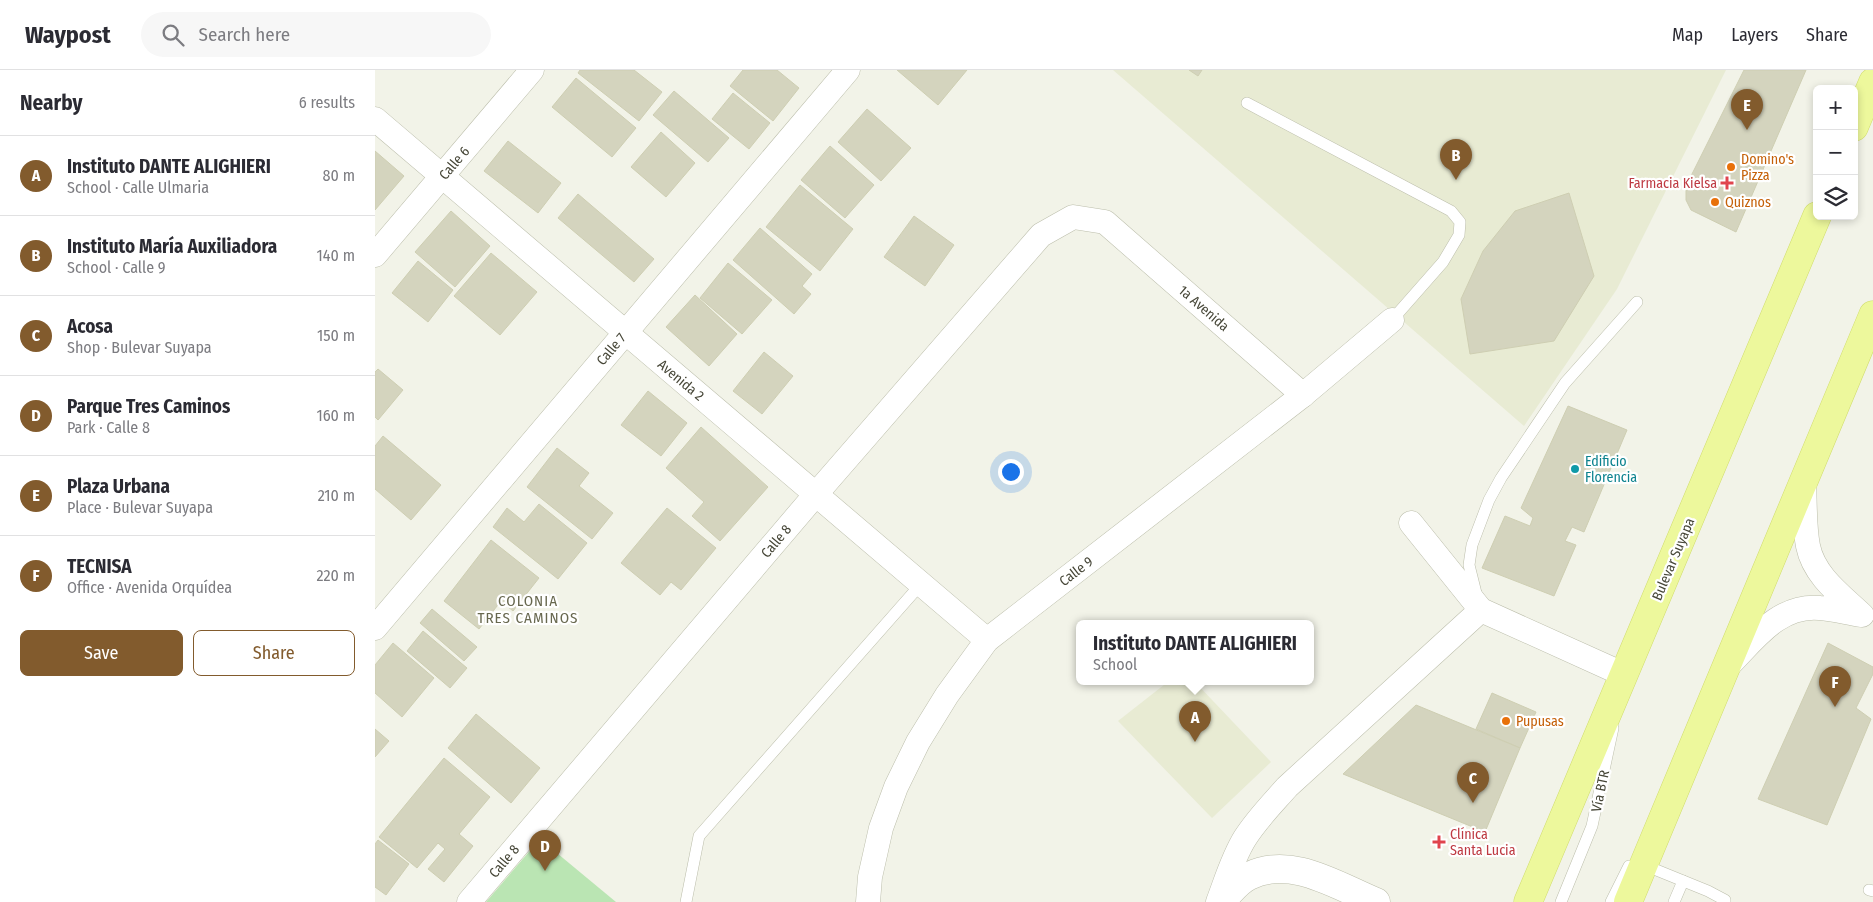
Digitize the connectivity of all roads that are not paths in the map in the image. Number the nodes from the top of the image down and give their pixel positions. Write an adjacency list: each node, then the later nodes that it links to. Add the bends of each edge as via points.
1 (532, 70): 7 (street, Calle 6)
2 (848, 70): 14 (street, Calle 7)
3 (1873, 82): 5 (main road)
4 (1247, 103): 13 (lane, via 1451,211 1460,222 1459,236 1443,262)
5 (1858, 118)
6 (375, 119): 7 (street, Avenida 2)
7 (443, 177): 10 (street, Calle 6); 14 (street, Avenida 2)
8 (1815, 220): 25 (main road, Bulevar Suyapa)
9 (1105, 222): 15 (street, 1a Avenida); 17 (street, Calle 8, via 1073,217 1041,234)
10 (375, 255)
11 (1637, 302): 20 (lane, via 1565,383 1489,500 1472,544 1469,566)
12 (1873, 315): 16 (main road)
13 (1392, 320): 15 (street, Calle 9)
14 (625, 332): 17 (street, Avenida 2); 22 (street, Calle 7)
15 (1303, 395): 23 (street, Calle 9)
16 (1804, 480): 21 (street, via 1808,545 1812,559 1831,585); 24 (main road)
17 (816, 494): 19 (street, Avenida 2); 30 (street, Calle 8)
18 (1411, 523): 20 (street)
19 (921, 584): 23 (street, Avenida 2); 31 (lane, via 699,836)
20 (1481, 610): 25 (street); 33 (street, via 1287,787 1264,812 1245,838)
21 (1868, 618): 24 (street, via 1819,608 1791,611 1772,622)
22 (375, 628)
23 (987, 640): 32 (street, Calle 9, via 947,695 896,787 881,828)
24 (1726, 668): 26 (main road)
25 (1625, 675): 29 (main road, Bulevar Suyapa); 36 (lane, Vía BTR, via 1593,826)
26 (1701, 730): 27 (main road); 37 (lane)
27 (1644, 865): 28 (lane); 38 (main road)
28 (1683, 880): 39 (lane); 40 (lane)
29 (1532, 893): 35 (street)
30 (469, 902)
31 (686, 902)
32 (868, 902)
33 (1219, 902): 34 (street, via 1247,877 1267,869 1289,869)
34 (1376, 902)
35 (1515, 902)
36 (1561, 902)
37 (1611, 902)
38 (1628, 902)
39 (1674, 902)
40 (1725, 902)

